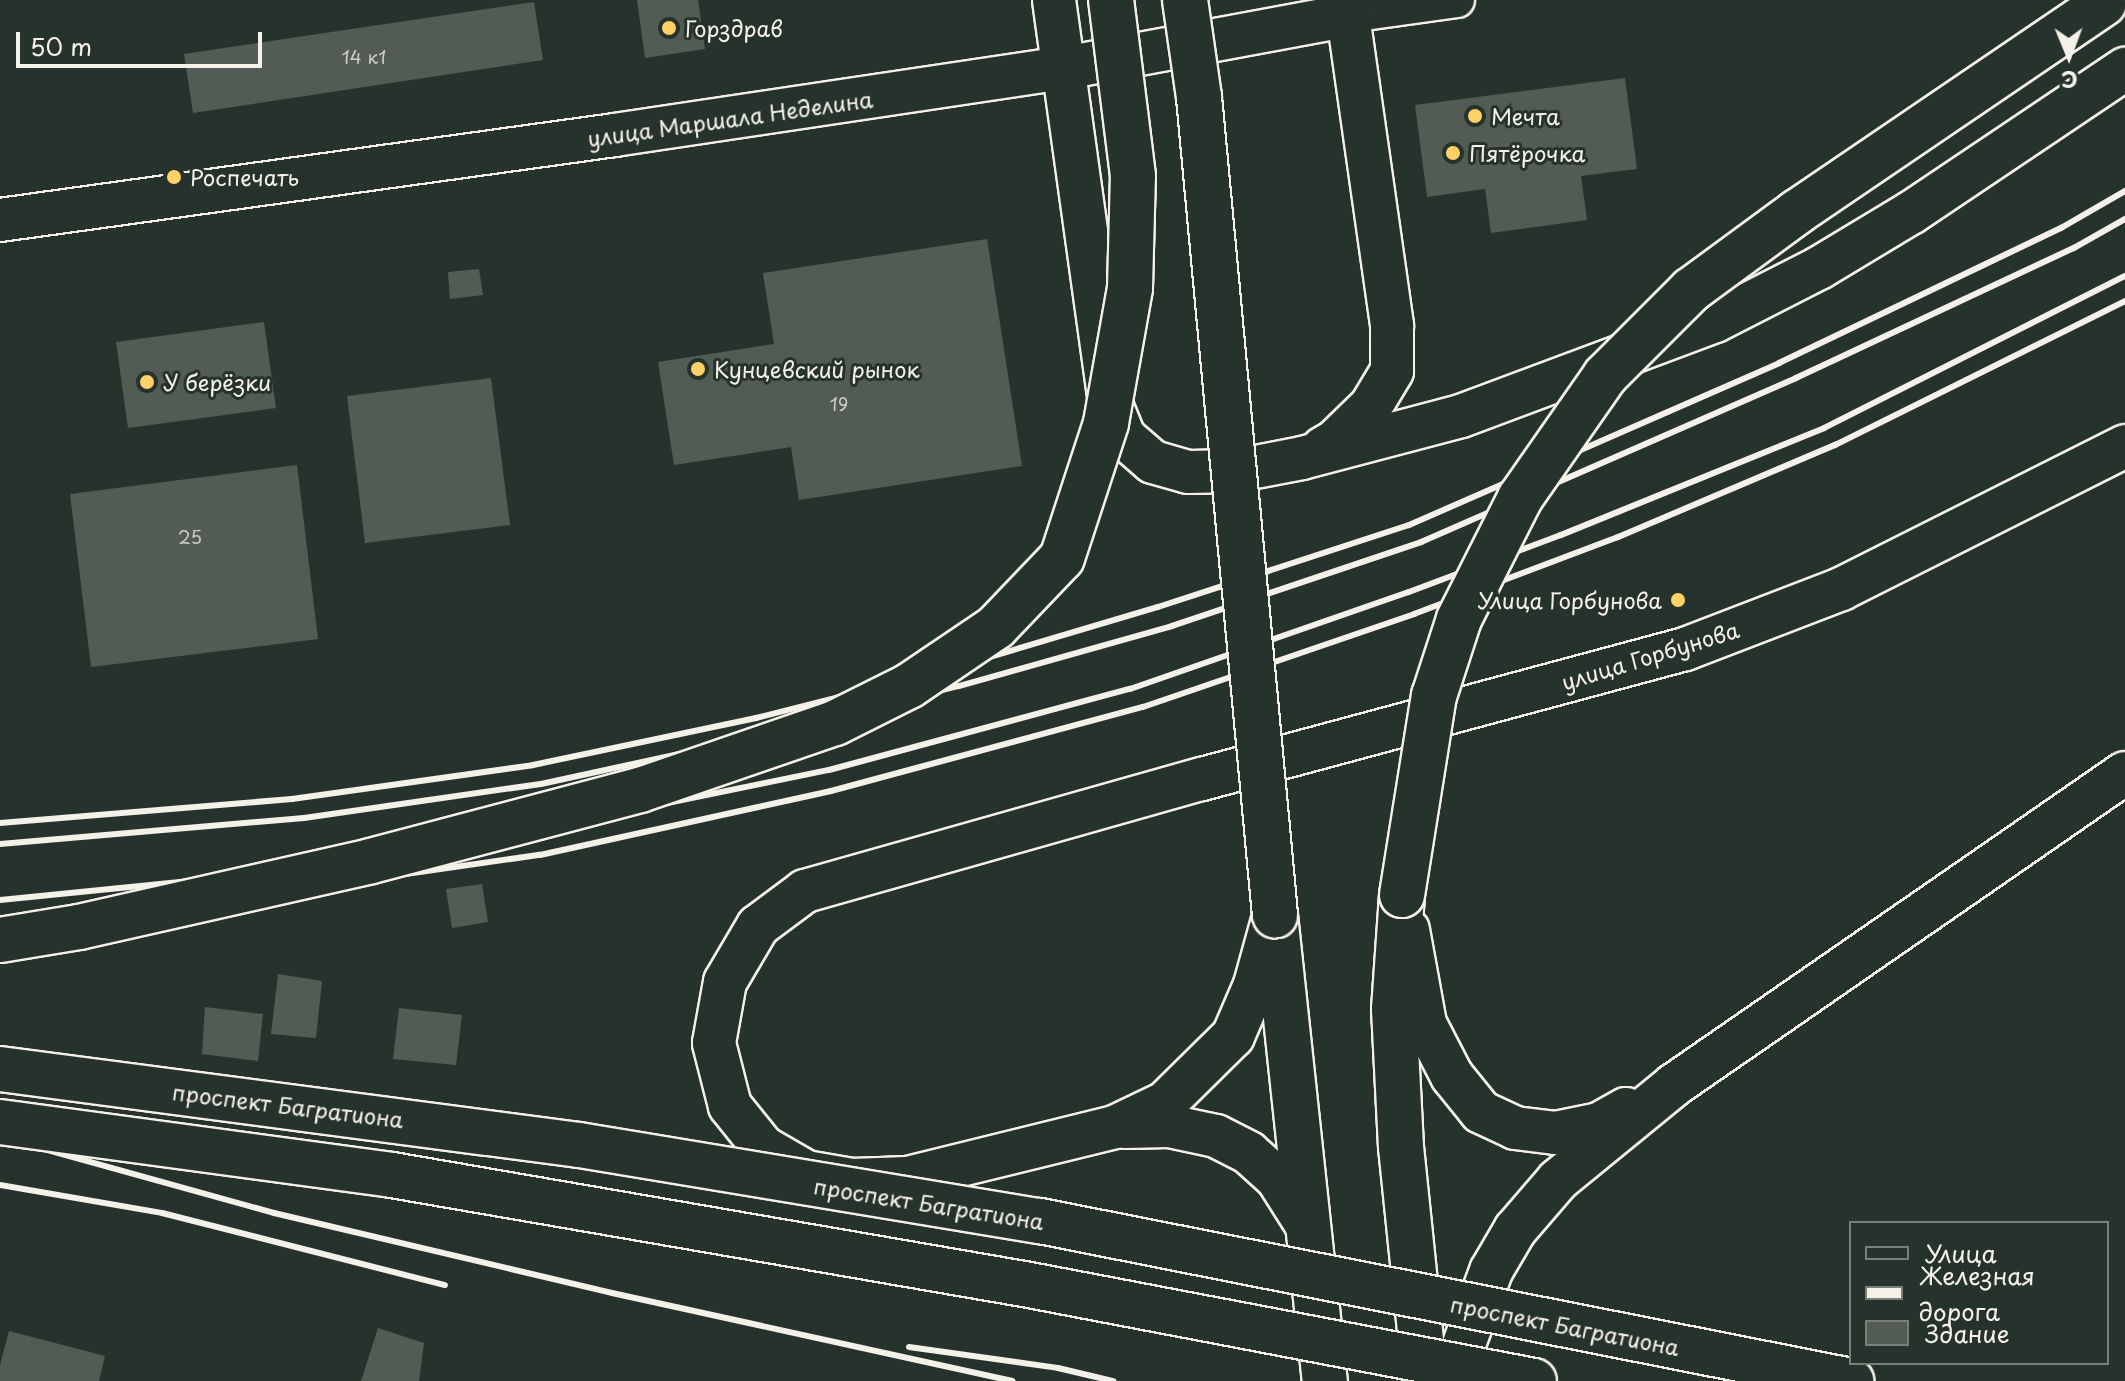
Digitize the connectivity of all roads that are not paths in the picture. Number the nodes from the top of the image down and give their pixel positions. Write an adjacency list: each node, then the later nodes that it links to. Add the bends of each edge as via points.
1 (1054, 0): 7 (street)
2 (1111, 0): 17 (main road, bridge, via 1133,176 1130,288 1108,408 1062,558 996,627 909,686 835,723 640,790 371,861)
3 (1185, 0): 16 (main road, bridge, via 1199,97)
4 (1457, 0): 6 (street, улица Маршала Неделина)
5 (2106, 1): 15 (main road, bridge, via 1691,290 1605,376 1520,498 1459,619 1434,696)
6 (1347, 8): 7 (street, улица Маршала Неделина); 10 (street)
7 (1064, 68): 9 (street, улица Маршала Неделина); 13 (street, via 1110,402 1124,437 1153,462 1188,472 1235,471)
8 (2125, 69): 11 (street, via 1819,268 1715,321)
9 (0, 220)
10 (1392, 325): 11 (street, via 1415,392 1431,413); 13 (street, via 1392,371 1371,406 1334,442)
11 (1461, 416): 13 (street)
12 (2125, 446): 21 (street, улица Горбунова, via 1841,589 1685,649 805,891 758,926 725,982 714,1043 730,1106 763,1147 806,1172 852,1180 907,1178)
13 (1302, 458)
14 (2125, 773): 19 (street)
15 (1402, 895): 19 (street, via 1425,1024 1452,1076 1481,1112 1515,1128 1555,1133 1599,1124); 24 (main road, bridge, via 1394,1009 1401,1147)
16 (1275, 915): 21 (street, via 1255,985 1233,1036 1165,1103); 22 (main road)
17 (0, 940)
18 (0, 1069): 27 (main road, проспект Багратиона, bridge, via 579,1145 1040,1221)
19 (1674, 1085): 25 (street, bridge, via 1558,1180 1515,1230 1491,1271 1460,1355)
20 (0, 1122): 26 (main road, bridge, via 438,1183 1039,1286)
21 (1115, 1127): 22 (street, via 1169,1126 1221,1138 1249,1153 1277,1178)
22 (1308, 1227): 23 (main road, bridge)
23 (1325, 1381)
24 (1425, 1381)
25 (1456, 1381)
26 (1534, 1381)
27 (1851, 1381)

